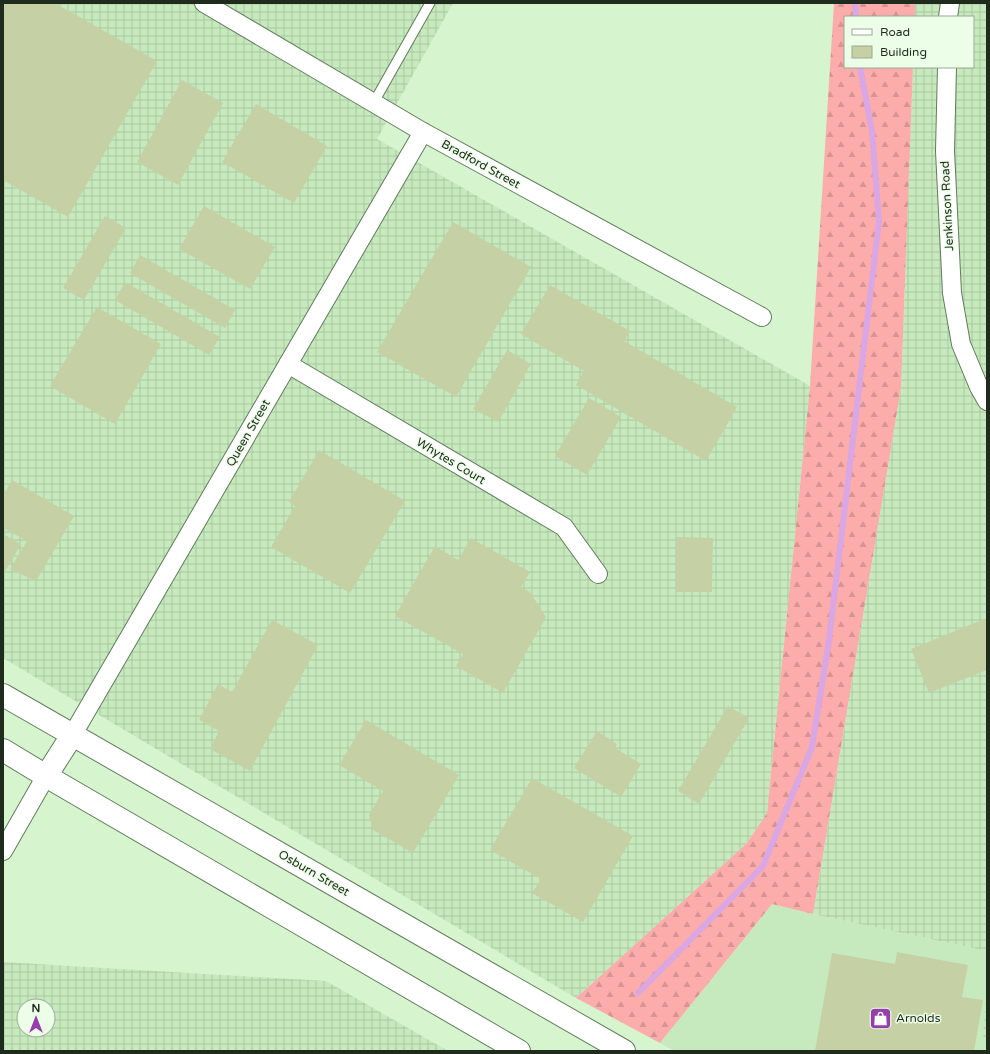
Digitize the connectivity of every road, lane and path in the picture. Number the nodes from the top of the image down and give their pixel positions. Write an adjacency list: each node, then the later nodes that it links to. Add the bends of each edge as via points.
1 (204, 3): 6 (street, Bradford Street)
2 (430, 3): 6 (lane)
3 (950, 3): 4 (street)
4 (948, 16)
5 (947, 68): 10 (street, Jenkinson Road, via 944,151 952,292 961,344 978,387)
6 (374, 102): 7 (street, Bradford Street)
7 (423, 132): 8 (street, Bradford Street); 9 (street, Queen Street)
8 (762, 317)
9 (288, 364): 11 (street, Whytes Court, via 564,527); 13 (street, Queen Street)
10 (987, 401)
11 (598, 574)
12 (3, 695): 13 (street, Osburn Street)
13 (72, 734): 15 (street); 18 (street, Osburn Street)
14 (3, 750): 15 (street)
15 (46, 776): 16 (street); 17 (street)
16 (3, 851)
17 (519, 1051)
18 (624, 1051)

